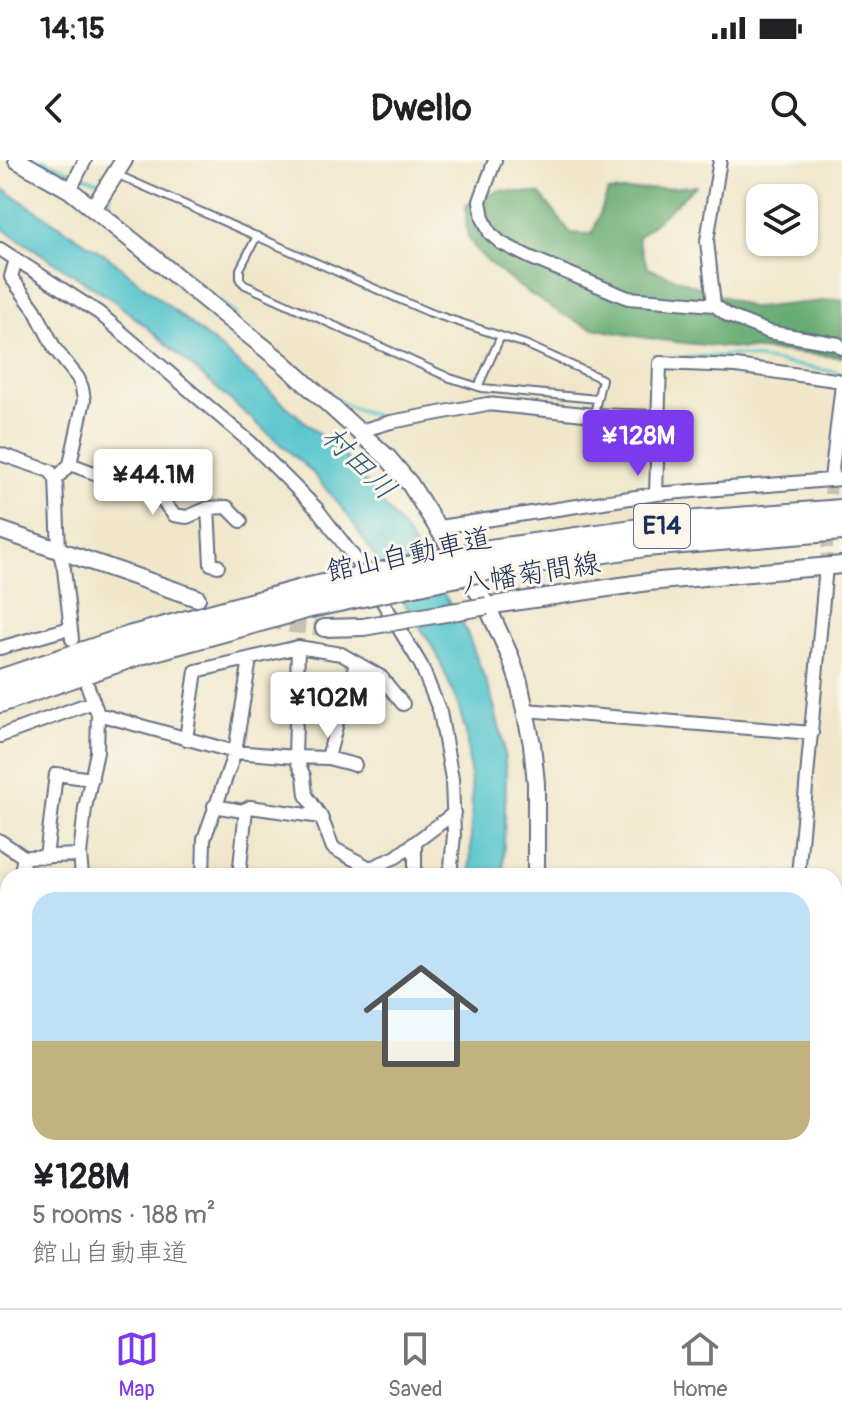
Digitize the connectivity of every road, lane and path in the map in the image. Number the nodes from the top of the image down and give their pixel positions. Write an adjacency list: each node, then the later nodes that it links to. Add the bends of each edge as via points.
1 (17, 160): 6 (street)
2 (85, 160): 6 (street)
3 (495, 160): 11 (street, via 480,201 486,226 501,243 628,298)
4 (720, 160): 11 (street, via 707,241)
5 (120, 167): 7 (street); 8 (lane)
6 (70, 190): 7 (street)
7 (93, 209): 19 (street)
8 (257, 236): 12 (lane, via 428,312); 15 (lane, via 240,269 245,285)
9 (0, 249): 10 (street)
10 (16, 259): 21 (street, via 11,277 82,388); 59 (street, via 99,313 250,442 317,509 363,569 432,689 448,748)
11 (714, 305): 13 (street, via 769,332)
12 (501, 336): 15 (lane); 16 (lane, via 602,379)
13 (842, 348)
14 (842, 383): 18 (street, via 736,366 660,363); 23 (street)
15 (478, 387): 16 (lane)
16 (597, 399): 17 (lane)
17 (594, 415): 18 (street); 19 (street, via 487,404)
18 (660, 417): 24 (street)
19 (360, 431): 28 (street, via 403,475)
20 (0, 454): 22 (street, via 50,471)
21 (70, 464): 22 (street); 25 (street, via 102,476 142,475 174,515 187,517)
22 (56, 479): 31 (street)
23 (836, 479): 24 (street)
24 (656, 494): 28 (street)
25 (208, 508): 27 (street, via 227,507); 33 (street, via 211,564)
26 (842, 511): 32 (highway, 館山自動車道 / E14, via 697,522)
27 (241, 521)
28 (439, 527): 37 (street)
29 (842, 529): 32 (highway, 館山自動車道 / E14)
30 (0, 530): 31 (street)
31 (59, 550): 35 (street); 40 (street, via 71,634)
32 (487, 560): 36 (highway, 館山自動車道 / E14, bridge)
33 (218, 566)
34 (834, 566): 37 (street, 八幡菊間線, via 648,582); 49 (street)
35 (197, 598)
36 (307, 598): 43 (highway, 館山自動車道 / E14, via 198,617); 45 (highway, 館山自動車道 / E14)
37 (487, 606): 38 (street, 八幡菊間線, bridge, via 363,627); 48 (street, via 510,656)
38 (324, 628)
39 (298, 647): 41 (street); 42 (street, via 341,654); 53 (street)
40 (0, 648)
41 (250, 659): 51 (street, via 196,671); 52 (street)
42 (356, 664): 46 (street, via 381,677); 54 (street)
43 (0, 681)
44 (88, 687): 47 (street)
45 (0, 701)
46 (403, 704)
47 (96, 708): 50 (street); 51 (street); 56 (street)
48 (525, 710): 49 (street); 74 (street, via 536,783)
49 (812, 733): 75 (street)
50 (0, 736)
51 (186, 739): 52 (street)
52 (235, 752): 53 (street); 57 (street)
53 (295, 757): 54 (street); 60 (street, via 306,795)
54 (328, 758): 55 (street)
55 (355, 765)
56 (92, 779): 63 (street); 65 (street, via 56,774)
57 (214, 806): 58 (street); 68 (street, via 204,839)
58 (246, 809): 60 (street); 69 (street)
59 (454, 813): 62 (street); 73 (street)
60 (321, 817): 70 (street, via 333,848)
61 (0, 841): 64 (street)
62 (415, 844): 71 (street); 72 (street)
63 (80, 855): 65 (street); 67 (street)
64 (24, 857): 65 (street); 66 (street)
65 (46, 857)
66 (22, 868)
67 (81, 868)
68 (203, 868)
69 (240, 868)
70 (360, 868)
71 (374, 868)
72 (415, 868)
73 (451, 868)
74 (536, 868)
75 (799, 868)

